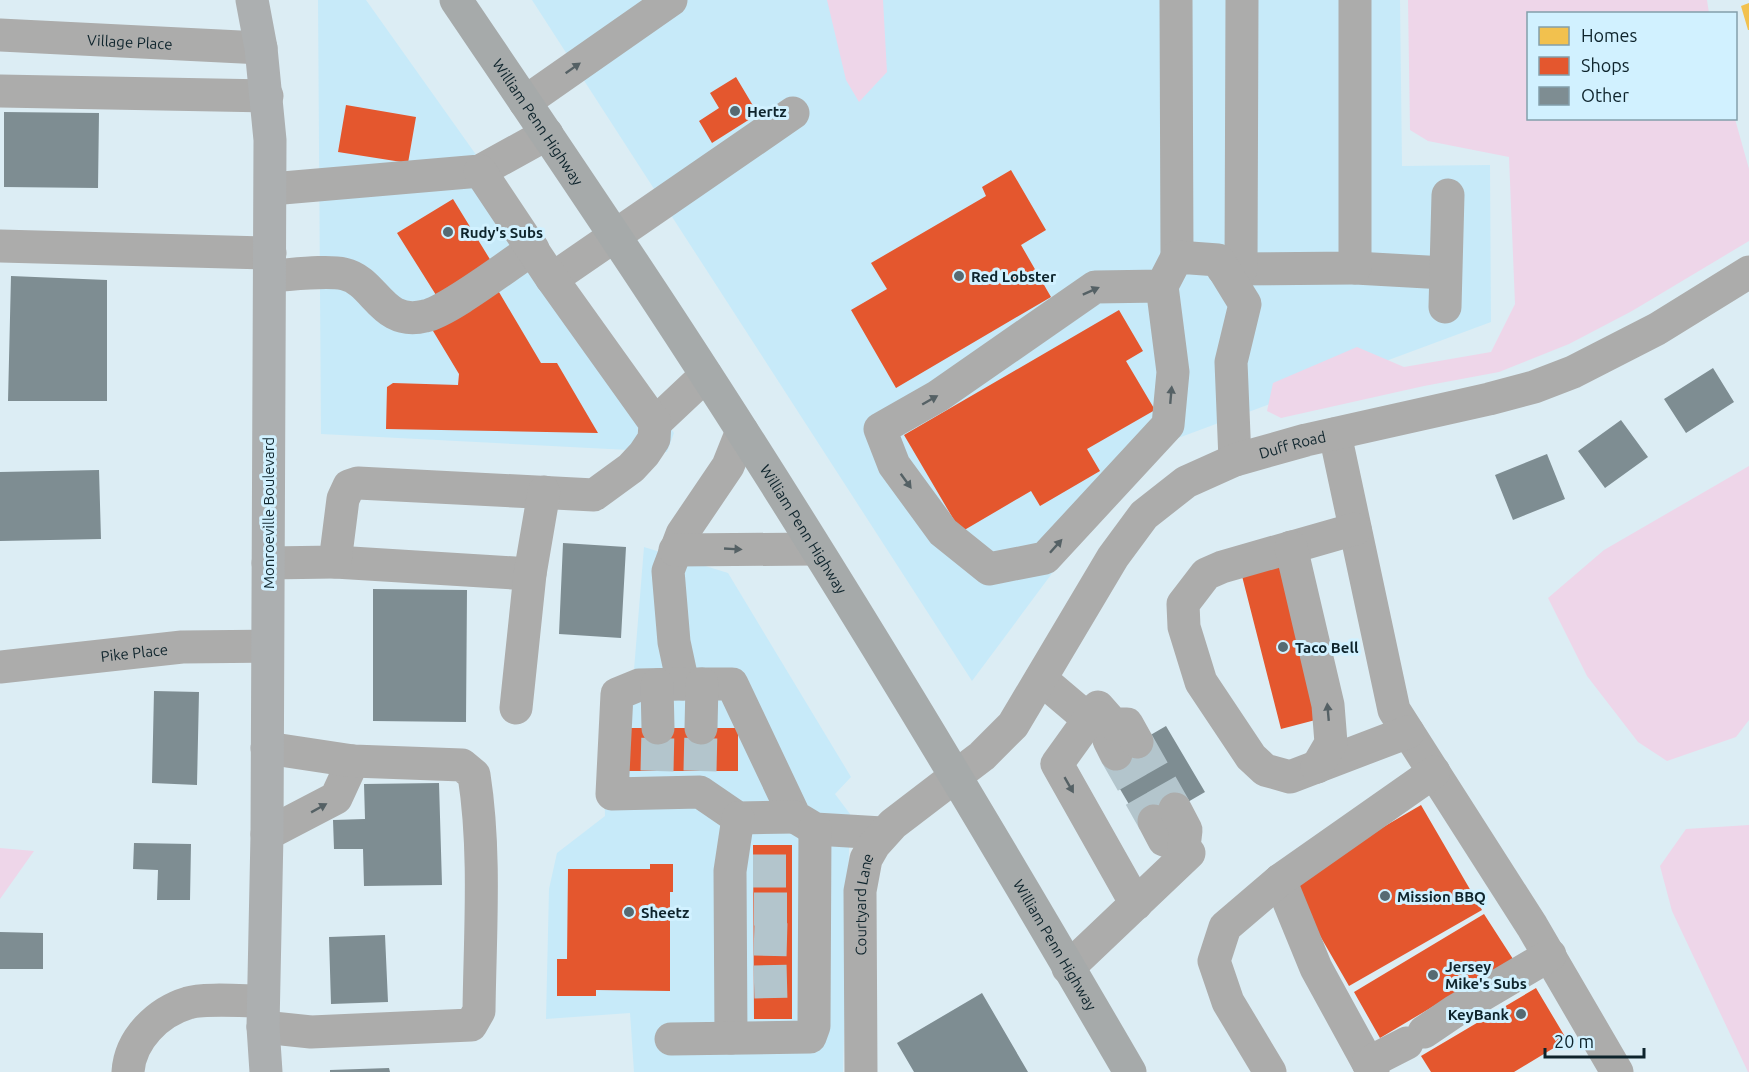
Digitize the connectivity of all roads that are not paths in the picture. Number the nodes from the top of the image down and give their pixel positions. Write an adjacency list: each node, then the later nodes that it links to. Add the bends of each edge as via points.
1 (252, 0): 8 (main road, Monroeville Boulevard)
2 (456, 0): 11 (highway, William Penn Highway)
3 (671, 0): 11 (street, one-way to 3)
4 (1176, 0): 20 (street)
5 (1242, 0): 22 (street)
6 (1355, 0): 23 (street)
7 (0, 35): 8 (street, Village Place)
8 (261, 48): 10 (main road, Monroeville Boulevard)
9 (0, 91): 10 (street)
10 (267, 96): 15 (main road, Monroeville Boulevard)
11 (525, 102): 13 (highway, William Penn Highway)
12 (793, 113): 17 (street)
13 (547, 134): 14 (street); 17 (highway, William Penn Highway)
14 (480, 171): 15 (street); 19 (street)
15 (270, 189): 21 (main road, Monroeville Boulevard)
16 (1448, 195): 25 (street)
17 (614, 235): 26 (street); 29 (highway, William Penn Highway)
18 (0, 246): 21 (street)
19 (533, 249): 21 (street, via 437,311 412,318 392,314 344,274); 26 (street)
20 (1177, 257): 22 (street); 27 (street)
21 (270, 264): 40 (main road, Monroeville Boulevard)
22 (1227, 266): 23 (street); 33 (street, via 1245,304 1231,362)
23 (1355, 268): 25 (street)
24 (1749, 272): 32 (street, Duff Road, via 1657,329 1574,372 1489,399)
25 (1445, 273): 28 (street)
26 (552, 279): 30 (street)
27 (1162, 286): 27 (street, via 1173,372 1168,424 1045,558 989,569 943,532 894,465 880,429 938,396 1095,287)
28 (1445, 307)
29 (706, 375): 30 (street); 31 (highway, William Penn Highway)
30 (655, 423): 34 (street, via 654,439 644,454 605,489 594,495)
31 (742, 431): 37 (highway, William Penn Highway); 38 (street, via 728,466 681,534)
32 (1335, 434): 33 (street, Duff Road); 35 (street)
33 (1235, 460): 44 (street, Duff Road, via 1186,482 1144,515 1113,557)
34 (544, 492): 39 (street, via 358,483 349,486 342,499); 41 (street)
35 (1355, 529): 36 (street); 49 (street, via 1394,710)
36 (1291, 548): 52 (street, one-way to 36, via 1331,743 1328,705); 52 (street, via 1206,574 1183,604 1184,627 1201,682 1251,757 1265,770 1290,777)
37 (815, 549): 38 (street, one-way to 37); 54 (highway, William Penn Highway)
38 (675, 550): 45 (street, via 668,571)
39 (335, 562): 40 (street); 41 (street)
40 (268, 563): 42 (main road, Monroeville Boulevard)
41 (530, 574): 46 (street)
42 (267, 646): 43 (street, Pike Place, via 182,647); 50 (main road, Monroeville Boulevard)
43 (0, 667)
44 (1041, 679): 54 (street, Duff Road, via 1013,725 982,756); 61 (street, one-way to 61, via 1113,735 1057,764)
45 (681, 685): 47 (street); 48 (street); 56 (street, via 639,685 617,694 612,794 658,782 700,782); 57 (street, via 732,684)
46 (516, 708)
47 (658, 728)
48 (701, 728)
49 (1408, 732): 52 (street); 53 (street)
50 (267, 748): 51 (street); 59 (main road, Monroeville Boulevard)
51 (353, 761): 59 (street, one-way to 51, via 336,798); 66 (street, via 462,765 474,775 480,873 479,1011 471,1025 311,1032)
52 (1317, 767)
53 (1434, 772): 60 (street); 62 (street)
54 (954, 776): 58 (street, Courtyard Lane); 63 (highway, William Penn Highway)
55 (1164, 815): 61 (street, via 1186,830 1184,847 1189,853)
56 (738, 818): 57 (street); 67 (street, via 742,982)
57 (805, 823): 58 (street); 65 (street)
58 (882, 833): 64 (street, Courtyard Lane, via 866,859 862,875)
59 (267, 834): 66 (main road, Monroeville Boulevard)
60 (1281, 880): 69 (street, via 1316,968); 76 (street, via 1225,927 1214,961 1228,1002)
61 (1136, 904): 63 (street)
62 (1550, 956): 69 (street); 70 (street)
63 (1068, 968): 71 (highway, William Penn Highway)
64 (860, 969): 65 (street); 75 (street, Courtyard Lane)
65 (803, 977): 67 (street, via 814,1026 810,1037)
66 (263, 1014): 72 (street, via 189,1002 147,1026 129,1060); 73 (main road, Monroeville Boulevard); 74 (main road, Monroeville Boulevard)
67 (731, 1038): 68 (street)
68 (671, 1039)
69 (1402, 1046)
70 (1604, 1068)
71 (1121, 1069)
72 (128, 1072)
73 (256, 1072)
74 (266, 1072)
75 (861, 1072)
76 (1270, 1072)

